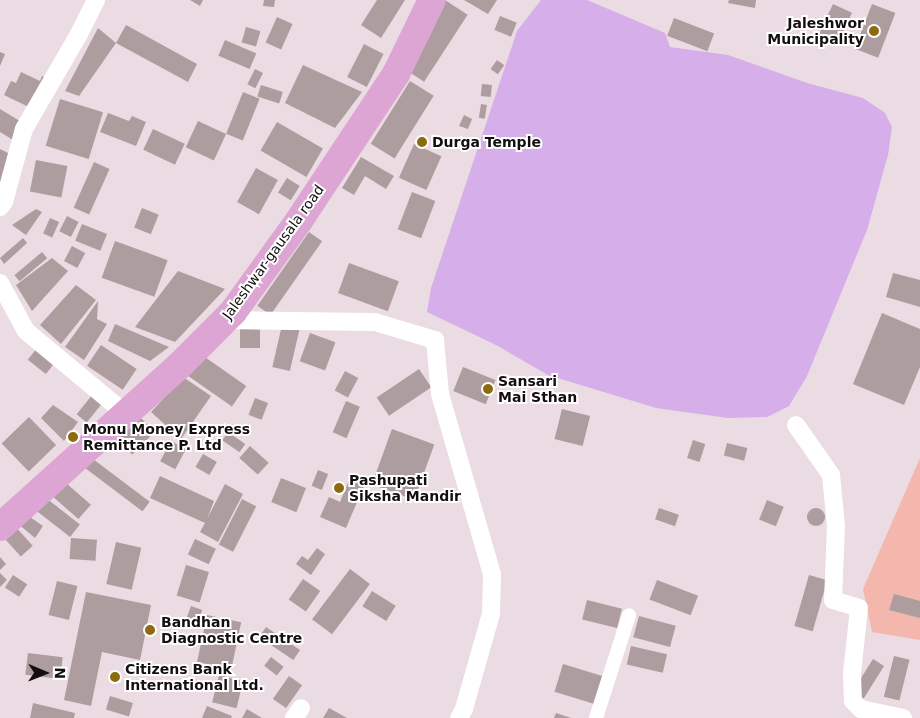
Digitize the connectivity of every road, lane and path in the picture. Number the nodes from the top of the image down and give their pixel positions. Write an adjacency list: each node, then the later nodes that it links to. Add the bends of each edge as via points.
1 (96, 0): 3 (street, via 24,129)
2 (432, 0): 5 (main road, Jaleshwar-gausala road, via 396,74 300,218)
3 (0, 207)
4 (0, 283): 6 (street, via 26,331)
5 (226, 320): 6 (main road, Jaleshwar-gausala road); 10 (street, via 375,322 435,340 440,394 492,574 491,614)
6 (126, 414): 8 (main road, Jaleshwar-gausala road)
7 (796, 425): 12 (street, via 831,475 836,526 833,600 859,608 852,674 853,701 861,709)
8 (0, 527)
9 (629, 615): 11 (street)
10 (466, 715)
11 (596, 718)
12 (903, 718)

